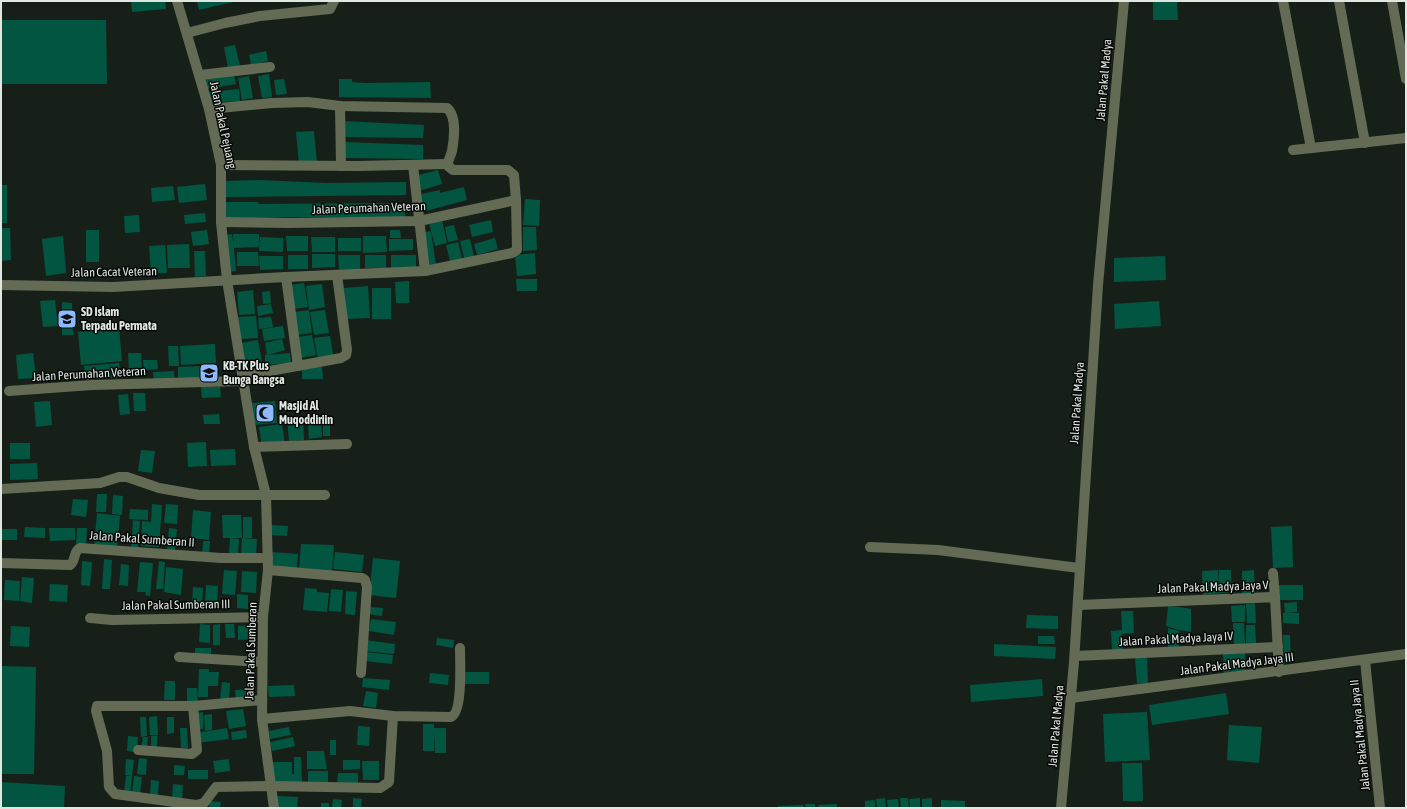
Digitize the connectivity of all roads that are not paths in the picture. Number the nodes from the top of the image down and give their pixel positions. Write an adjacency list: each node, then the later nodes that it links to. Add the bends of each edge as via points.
1 (178, 1): 7 (street, Jalan Pakal Pejuang)
2 (334, 1): 7 (street, via 330,9 260,16 226,22)
3 (1124, 1): 40 (street, Jalan Pakal Madya, via 1098,285)
4 (1283, 1): 15 (street)
5 (1339, 1): 14 (street)
6 (1392, 1): 10 (street)
7 (187, 34): 9 (street, Jalan Pakal Pejuang)
8 (270, 67): 9 (street)
9 (200, 75): 12 (street, Jalan Pakal Pejuang)
10 (1406, 79)
11 (340, 106): 12 (street, via 292,103); 17 (street, via 447,108 451,114 454,135 452,152); 20 (street)
12 (209, 109): 19 (street, Jalan Pakal Pejuang)
13 (1406, 138): 14 (street)
14 (1365, 143): 15 (street)
15 (1311, 148): 16 (street)
16 (1293, 150)
17 (447, 164): 18 (street); 21 (street, via 453,170 510,171 514,175)
18 (413, 165): 20 (street); 22 (street)
19 (221, 166): 20 (street); 23 (street, Jalan Pakal Pejuang)
20 (341, 166)
21 (516, 200): 22 (street, Jalan Perumahan Veteran); 24 (street, via 518,247 515,252)
22 (418, 221): 23 (street, Jalan Perumahan Veteran, via 288,224); 24 (street)
23 (220, 222): 27 (street, Jalan Pakal Pejuang)
24 (425, 271): 25 (street)
25 (337, 275): 26 (street); 29 (street, Jalan Perumahan Veteran, via 347,353 340,358)
26 (286, 277): 27 (street); 29 (street)
27 (227, 280): 28 (street, Jalan Cacat Veteran, via 93,288); 30 (street)
28 (1, 285)
29 (298, 366): 30 (street, Jalan Perumahan Veteran)
30 (242, 379): 31 (street, Jalan Perumahan Veteran); 33 (street)
31 (9, 391)
32 (347, 444): 33 (street)
33 (254, 448): 35 (street)
34 (1, 489): 35 (street, via 100,483 127,477 159,488 199,495)
35 (266, 495): 36 (street); 38 (street, Jalan Pakal Sumberan)
36 (325, 495)
37 (870, 547): 40 (street, via 938,550)
38 (268, 558): 39 (street, Jalan Pakal Sumberan II, via 221,558 80,548 70,566); 41 (street, Jalan Pakal Sumberan)
39 (1, 563)
40 (1080, 568): 44 (street, Jalan Pakal Madya)
41 (268, 570): 45 (street, Jalan Pakal Sumberan); 55 (street, via 365,580 367,587)
42 (1273, 573): 43 (street)
43 (1275, 597): 44 (street, Jalan Pakal Madya Jaya V); 47 (street, Jalan Pakal Madya Jaya V)
44 (1078, 605): 50 (street, Jalan Pakal Madya)
45 (263, 617): 46 (street, Jalan Pakal Sumberan III, via 112,620); 53 (street, Jalan Pakal Sumberan)
46 (90, 618)
47 (1278, 647): 50 (street, Jalan Pakal Madya Jaya IV); 54 (street, Jalan Pakal Madya Jaya V)
48 (460, 648): 59 (street, via 460,694 454,716)
49 (1406, 654): 52 (street, Jalan Pakal Madya Jaya III)
50 (1075, 656): 56 (street, Jalan Pakal Madya)
51 (179, 657): 53 (street)
52 (1365, 660): 54 (street, Jalan Pakal Madya Jaya III); 65 (street, Jalan Pakal Madya Jaya II)
53 (262, 662): 57 (street, Jalan Pakal Sumberan)
54 (1279, 672): 56 (street, Jalan Pakal Madya Jaya III)
55 (360, 673)
56 (1071, 698): 64 (street, Jalan Pakal Madya)
57 (262, 700): 58 (street); 60 (street, Jalan Pakal Sumberan)
58 (193, 706): 61 (street, via 197,750 195,753); 62 (street, via 97,706 96,711 107,751 109,787 115,794 199,805 204,803 216,787)
59 (393, 716): 60 (street, via 350,711); 62 (street, via 388,782 383,787 378,789)
60 (262, 719): 62 (street, Jalan Pakal Sumberan)
61 (138, 750)
62 (272, 786): 63 (street, Jalan Pakal Sumberan)
63 (274, 808)
64 (1061, 808)
65 (1380, 808)

